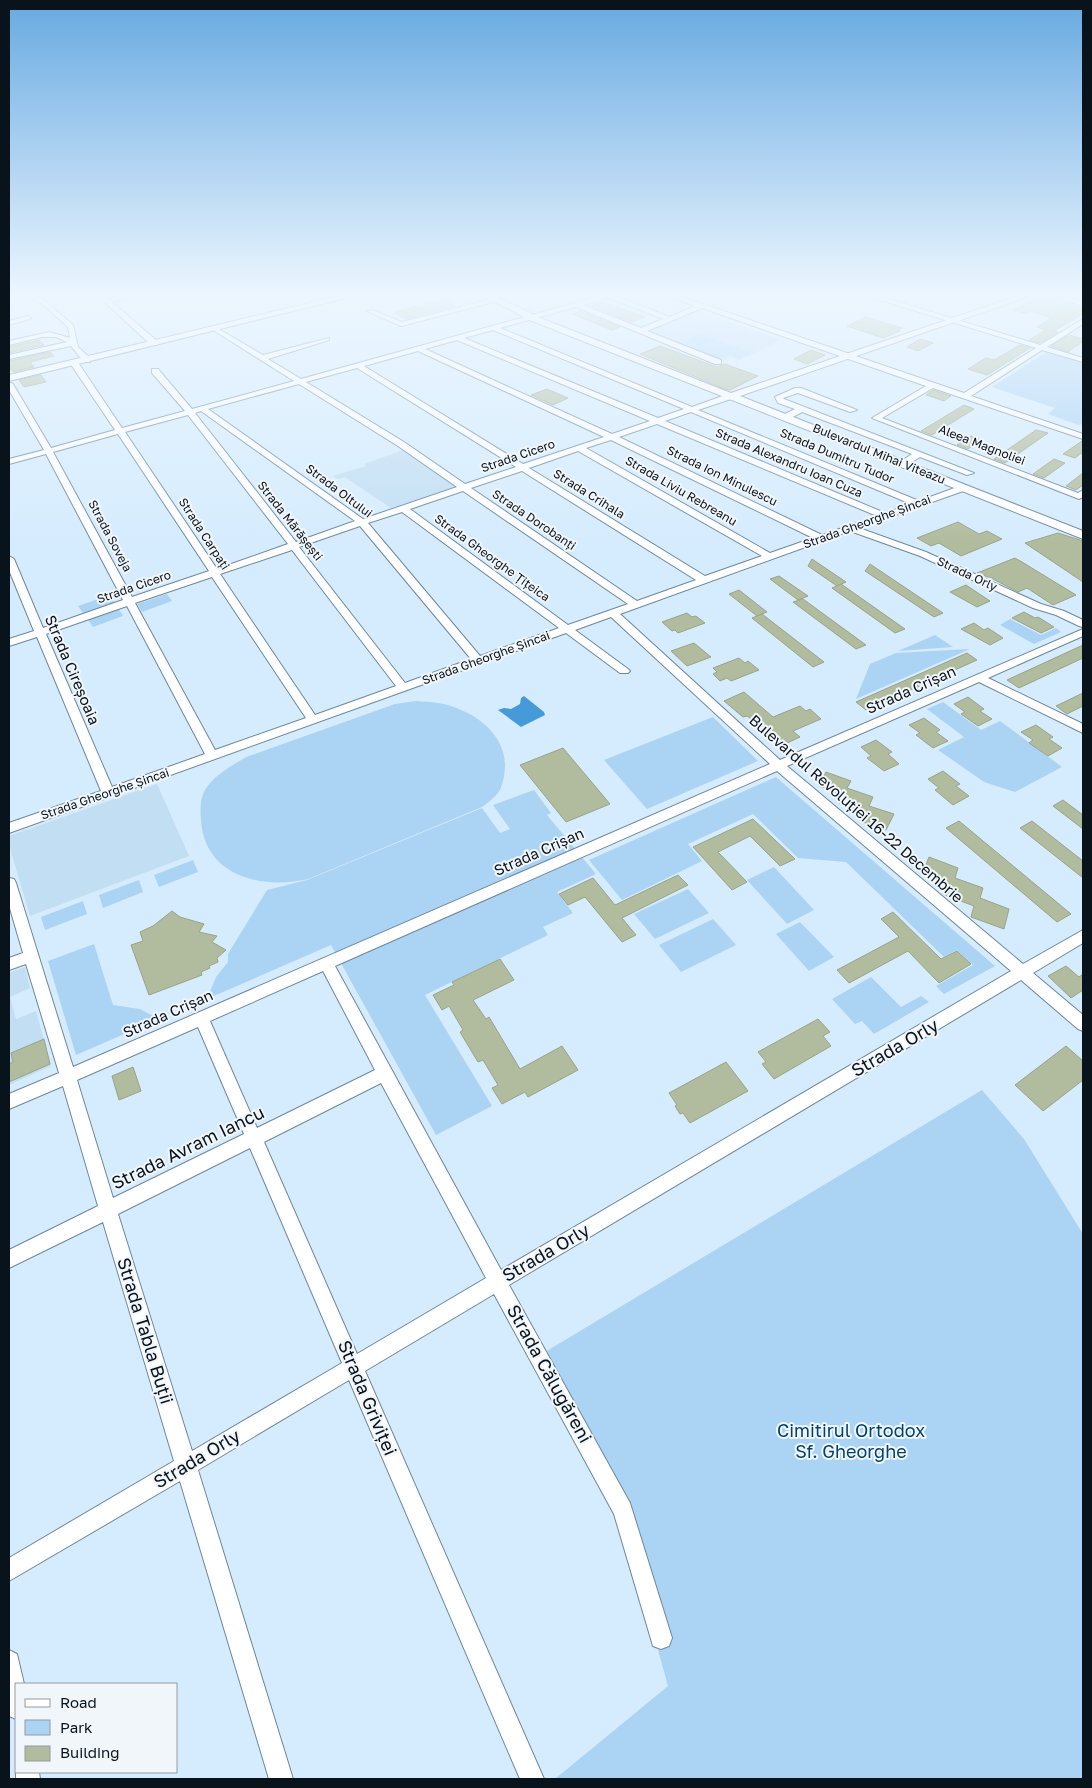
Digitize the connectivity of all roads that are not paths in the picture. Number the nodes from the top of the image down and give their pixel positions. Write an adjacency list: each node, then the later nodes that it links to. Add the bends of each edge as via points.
1 (83, 376): 25 (street, Strada Carpați)
2 (160, 376): 22 (street, Strada Mărășești)
3 (291, 376): 13 (street, Strada Dorobanți)
4 (321, 376): 13 (street)
5 (376, 376): 33 (street, Strada Crihala)
6 (480, 376): 26 (street, Strada Ion Minulescu)
7 (550, 376): 24 (street, Strada Alexandru Ioan Cuza)
8 (612, 376): 19 (street, Strada Dumitru Tudor)
9 (681, 376): 16 (main road, Bulevardul Mihai Viteazu)
10 (788, 376): 16 (main road, Strada Cicero)
11 (908, 376): 15 (street)
12 (996, 376): 17 (street)
13 (300, 382): 18 (street); 35 (street, Strada Dorobanți)
14 (9, 384): 29 (street, Strada Soveja)
15 (933, 385): 17 (street); 37 (street, Aleea Magnoliei, via 876,418 1079,496)
16 (731, 396): 19 (street, Strada Cicero); 23 (main road, Bulevardul Mihai Viteazu)
17 (965, 396): 27 (street)
18 (203, 409): 22 (street); 41 (street, Strada Oltului)
19 (692, 409): 24 (street, Strada Cicero); 38 (street, Strada Dumitru Tudor)
20 (802, 409): 21 (street, via 781,401 779,397 798,390); 23 (street); 30 (street)
21 (853, 410)
22 (190, 412): 25 (street); 45 (street, Strada Mărășești)
23 (786, 418): 32 (main road, Bulevardul Mihai Viteazu)
24 (657, 421): 26 (street, Strada Cicero); 40 (street, Strada Alexandru Ioan Cuza)
25 (121, 432): 29 (street); 48 (street, Strada Carpați)
26 (612, 437): 28 (street, Strada Cicero); 44 (street, Strada Ion Minulescu)
27 (1083, 437)
28 (579, 448): 33 (street, Strada Cicero); 46 (street, Strada Liviu Rebreanu)
29 (49, 452): 31 (street); 50 (street, Strada Soveja)
30 (919, 454): 32 (street); 34 (street)
31 (9, 462)
32 (902, 464): 36 (main road, Bulevardul Mihai Viteazu)
33 (522, 467): 35 (street, Strada Cicero); 49 (street, Strada Crihala)
34 (970, 473)
35 (464, 487): 39 (street, Strada Cicero); 51 (street, Strada Dorobanți)
36 (963, 488): 38 (street, Strada Gheorghe Șincai); 43 (main road, Bulevardul Mihai Viteazu)
37 (1083, 493)
38 (918, 504): 40 (street, Strada Gheorghe Șincai)
39 (403, 508): 41 (street, Strada Cicero); 54 (street, Strada Gheorghe Țițeica)
40 (883, 515): 42 (street, Strada Gheorghe Șincai)
41 (362, 522): 45 (street, Strada Cicero); 58 (street, Strada Oltului)
42 (850, 528): 44 (street, Strada Gheorghe Șincai); 53 (street, Strada Orly, via 912,550)
43 (1083, 535)
44 (821, 538): 46 (street, Strada Gheorghe Șincai)
45 (294, 545): 48 (street, Strada Cicero); 61 (street, Strada Mărășești)
46 (770, 557): 49 (street, Strada Gheorghe Șincai)
47 (9, 559): 56 (street, Strada Cireșoaia)
48 (213, 573): 50 (street, Strada Cicero); 62 (street, Strada Carpați)
49 (704, 580): 51 (street, Strada Gheorghe Șincai)
50 (130, 602): 56 (street, Strada Cicero); 64 (street, Strada Soveja)
51 (636, 605): 52 (street, Strada Gheorghe Șincai)
52 (613, 613): 54 (street, Strada Gheorghe Șincai); 65 (street, Bulevardul Revoluției 16-22 Decembrie)
53 (1083, 624)
54 (567, 629): 58 (street, Strada Gheorghe Șincai); 59 (street, Strada Gheorghe Țițeica)
55 (1083, 632): 60 (street, Strada Crișan)
56 (40, 633): 57 (street, Strada Cicero); 66 (street, Strada Cireșoaia)
57 (9, 643)
58 (478, 660): 61 (street, Strada Gheorghe Șincai)
59 (624, 671)
60 (980, 677): 63 (street); 65 (street, Strada Crișan)
61 (403, 688): 62 (street, Strada Gheorghe Șincai)
62 (313, 720): 64 (street, Strada Gheorghe Șincai)
63 (1083, 729)
64 (212, 756): 66 (street, Strada Gheorghe Șincai)
65 (778, 765): 71 (street, Strada Crișan); 73 (street, Bulevardul Revoluției 16-22 Decembrie)
66 (108, 792): 67 (street, Strada Gheorghe Șincai)
67 (9, 828)
68 (9, 883): 70 (street, Strada Tabla Buții)
69 (1083, 936): 73 (street, Strada Orly)
70 (31, 956): 72 (street); 77 (street, Strada Tabla Buții)
71 (326, 963): 74 (street, Strada Crișan); 76 (street, Strada Călugăreni)
72 (9, 964)
73 (1023, 973): 75 (street, Bulevardul Revoluției 16-22 Decembrie); 82 (street, Strada Orly)
74 (202, 1017): 77 (street, Strada Crișan); 79 (street, Strada Griviței)
75 (1083, 1024)
76 (385, 1073): 79 (street, Strada Avram Iancu); 82 (street, Strada Călugăreni)
77 (67, 1076): 78 (street, Strada Crișan); 80 (street, Strada Tabla Buții)
78 (9, 1102)
79 (254, 1138): 80 (street, Strada Avram Iancu); 83 (street, Strada Griviței)
80 (108, 1209): 81 (street, Strada Avram Iancu); 84 (street, Strada Tabla Buții)
81 (9, 1259)
82 (498, 1281): 83 (street, Strada Orly); 86 (street, Strada Călugăreni, via 623,1510)
83 (353, 1367): 84 (street, Strada Orly); 90 (street, Strada Griviței)
84 (186, 1466): 85 (street, Strada Orly); 89 (street, Strada Tabla Buții)
85 (9, 1570)
86 (661, 1638)
87 (9, 1662): 88 (street)
88 (15, 1701)
89 (281, 1779)
90 (532, 1779)

